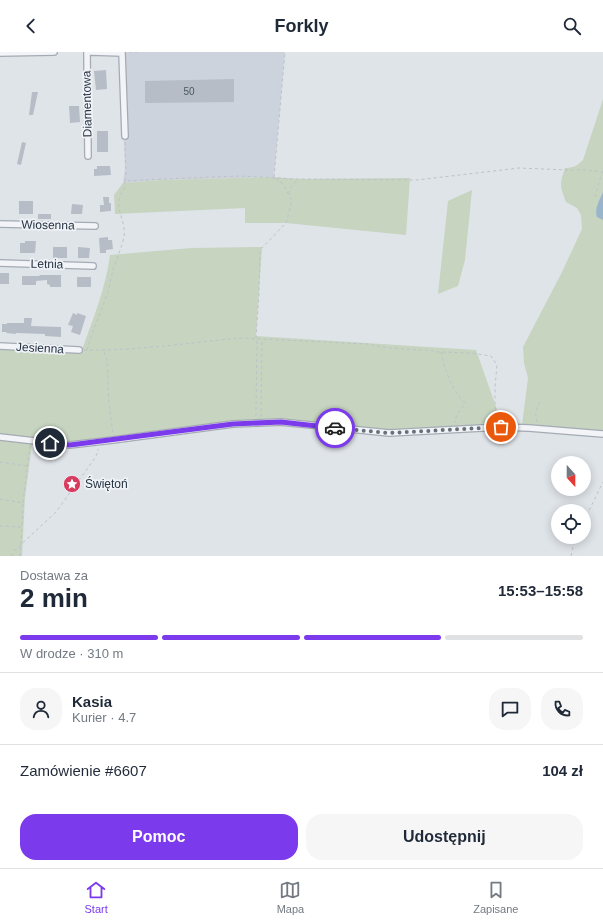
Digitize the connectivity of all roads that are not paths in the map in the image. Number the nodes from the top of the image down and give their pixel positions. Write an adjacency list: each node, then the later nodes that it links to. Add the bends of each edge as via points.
1 (54, 52): 5 (street)
2 (87, 52): 7 (street, Diamentowa)
3 (92, 52): 4 (street)
4 (125, 52): 6 (street)
5 (0, 53)
6 (125, 136)
7 (88, 156)
8 (0, 224): 9 (street, Wiosenna)
9 (96, 226)
10 (0, 263): 11 (street, Letnia)
11 (93, 266)
12 (0, 346): 13 (street, Jesienna)
13 (79, 350)
14 (603, 434): 15 (street, via 501,427 389,433 281,422 233,424 70,445)
15 (0, 437)

